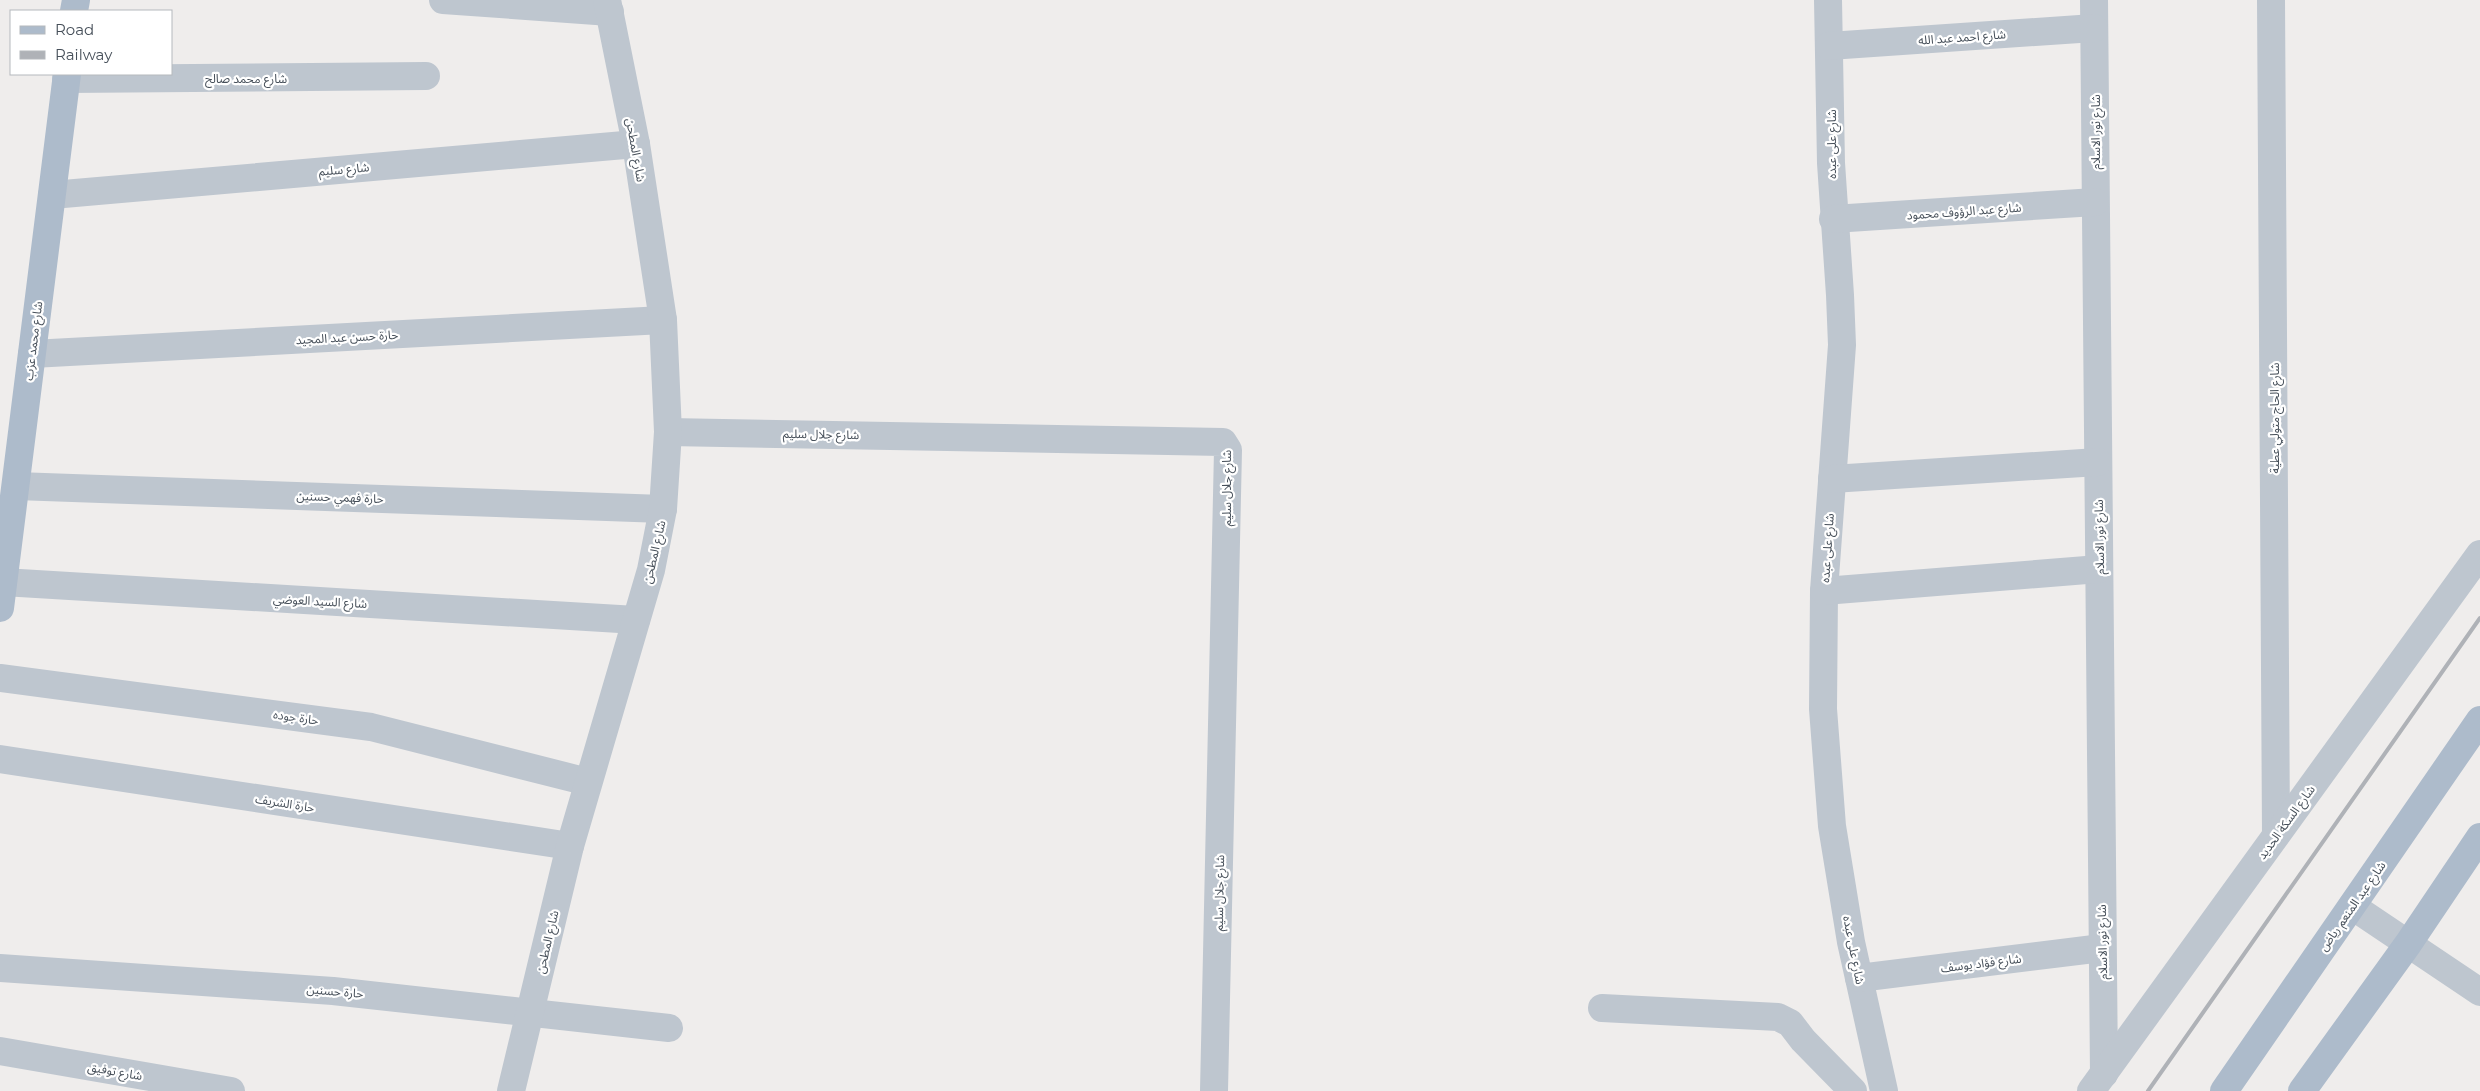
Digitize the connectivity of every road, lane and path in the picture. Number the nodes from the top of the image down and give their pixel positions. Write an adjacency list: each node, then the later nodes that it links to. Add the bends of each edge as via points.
1 (442, 0): 5 (street)
2 (1828, 0): 7 (street, شارع على عبده)
3 (2094, 0): 6 (street, شارع نور الاسلام)
4 (2272, 0): 31 (street, شارع الحاج متولي عطية)
5 (609, 6): 10 (street, شارع المطحن)
6 (2094, 28): 7 (street, شارع احمد عبد الله); 12 (street, شارع نور الاسلام)
7 (1830, 46): 13 (street, شارع على عبده)
8 (66, 76): 9 (street, شارع محمد صالح); 11 (main road, شارع محمد عزب)
9 (426, 76)
10 (636, 144): 11 (street, شارع سليم); 14 (street, شارع المطحن)
11 (52, 195): 15 (main road, شارع محمد عزب)
12 (2095, 202): 13 (street, شارع عبد الرؤوف محمود); 17 (street, شارع نور الاسلام)
13 (1833, 219): 18 (street, شارع على عبده, via 1842,345)
14 (663, 320): 15 (street, حارة حسن عبد المجيد); 16 (street, شارع المطحن)
15 (32, 354): 19 (main road, شارع محمد عزب)
16 (668, 432): 20 (street, شارع المطحن); 48 (street, شارع جلال سليم, via 1226,444)
17 (2098, 462): 18 (street); 22 (street, شارع نور الاسلام)
18 (1832, 479): 24 (street, شارع على عبده)
19 (16, 486): 20 (street, حارة فهمي حسنين); 23 (main road, شارع محمد عزب)
20 (664, 509): 26 (street, شارع المطحن)
21 (2480, 554): 31 (street, شارع السكة الحديد)
22 (2099, 569): 24 (street); 36 (street, شارع نور الاسلام)
23 (3, 582): 25 (main road, شارع محمد عزب); 26 (street, شارع السيد العوضي)
24 (1824, 591): 38 (street, شارع على عبده, via 1823,709 1832,826)
25 (0, 608)
26 (636, 620): 30 (street, شارع المطحن)
27 (0, 678): 30 (street, حارة جوده, via 371,727)
28 (2480, 720): 34 (main road, شارع عبد المنعم رياض)
29 (0, 759): 33 (street, حارة الشريف)
30 (588, 782): 33 (street, شارع المطحن)
31 (2276, 835): 44 (street, شارع السكة الحديد)
32 (2480, 837): 35 (main road)
33 (570, 846): 41 (street, شارع المطحن)
34 (2352, 906): 35 (street); 51 (main road, شارع عبد المنعم رياض)
35 (2408, 944): 39 (street); 52 (main road)
36 (2102, 948): 38 (street, شارع فؤاد يوسف); 44 (street, شارع نور الاسلام)
37 (0, 968): 41 (street, حارة حسنين, via 333,991)
38 (1859, 978): 50 (street, شارع على عبده)
39 (2480, 992)
40 (1602, 1008): 49 (street, via 1778,1017 1790,1023)
41 (531, 1013): 42 (street, حارة حسنين); 47 (street, شارع المطحن)
42 (669, 1028)
43 (0, 1051): 45 (street, شارع توفيق)
44 (2098, 1082)
45 (161, 1085): 46 (street, شارع توفيق)
46 (231, 1091)
47 (511, 1091)
48 (1214, 1091)
49 (1853, 1091)
50 (1884, 1091)
51 (2224, 1091)
52 (2302, 1091)

